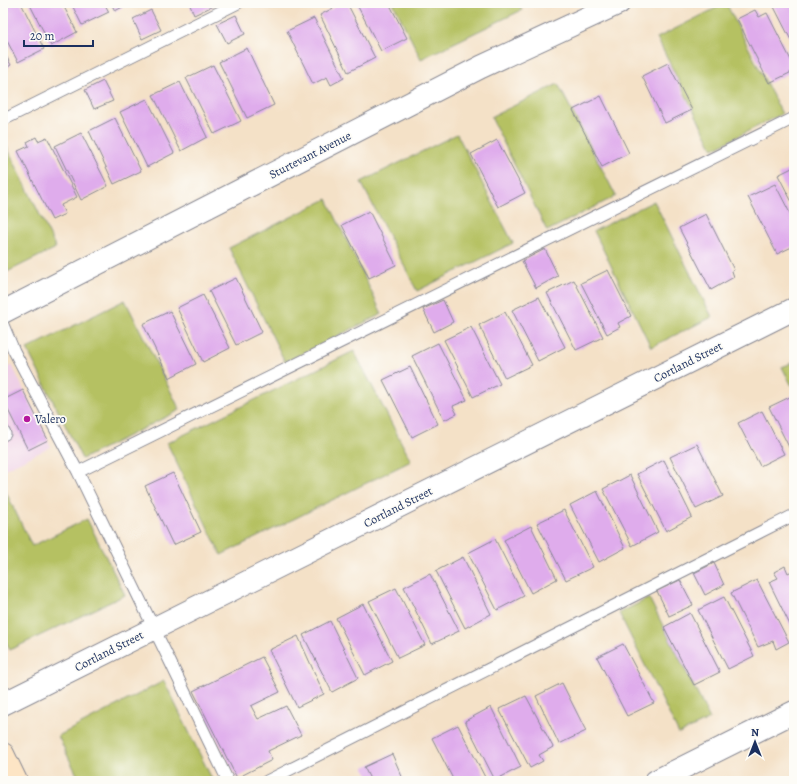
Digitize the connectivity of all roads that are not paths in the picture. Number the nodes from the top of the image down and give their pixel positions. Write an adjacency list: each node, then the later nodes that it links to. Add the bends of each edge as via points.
1 (238, 3): 4 (lane)
2 (619, 3): 6 (street, Sturtevant Avenue, via 481,67)
3 (794, 118): 10 (lane)
4 (3, 120)
5 (794, 309): 12 (street, Cortland Street)
6 (3, 312)
7 (3, 325): 10 (lane, via 14,351)
8 (3, 430): 9 (lane)
9 (3, 436)
10 (78, 472): 12 (lane)
11 (794, 515): 16 (lane)
12 (153, 629): 13 (street, Cortland Street); 15 (lane)
13 (3, 704)
14 (794, 712): 17 (street)
15 (228, 781)
16 (267, 781)
17 (656, 781)

